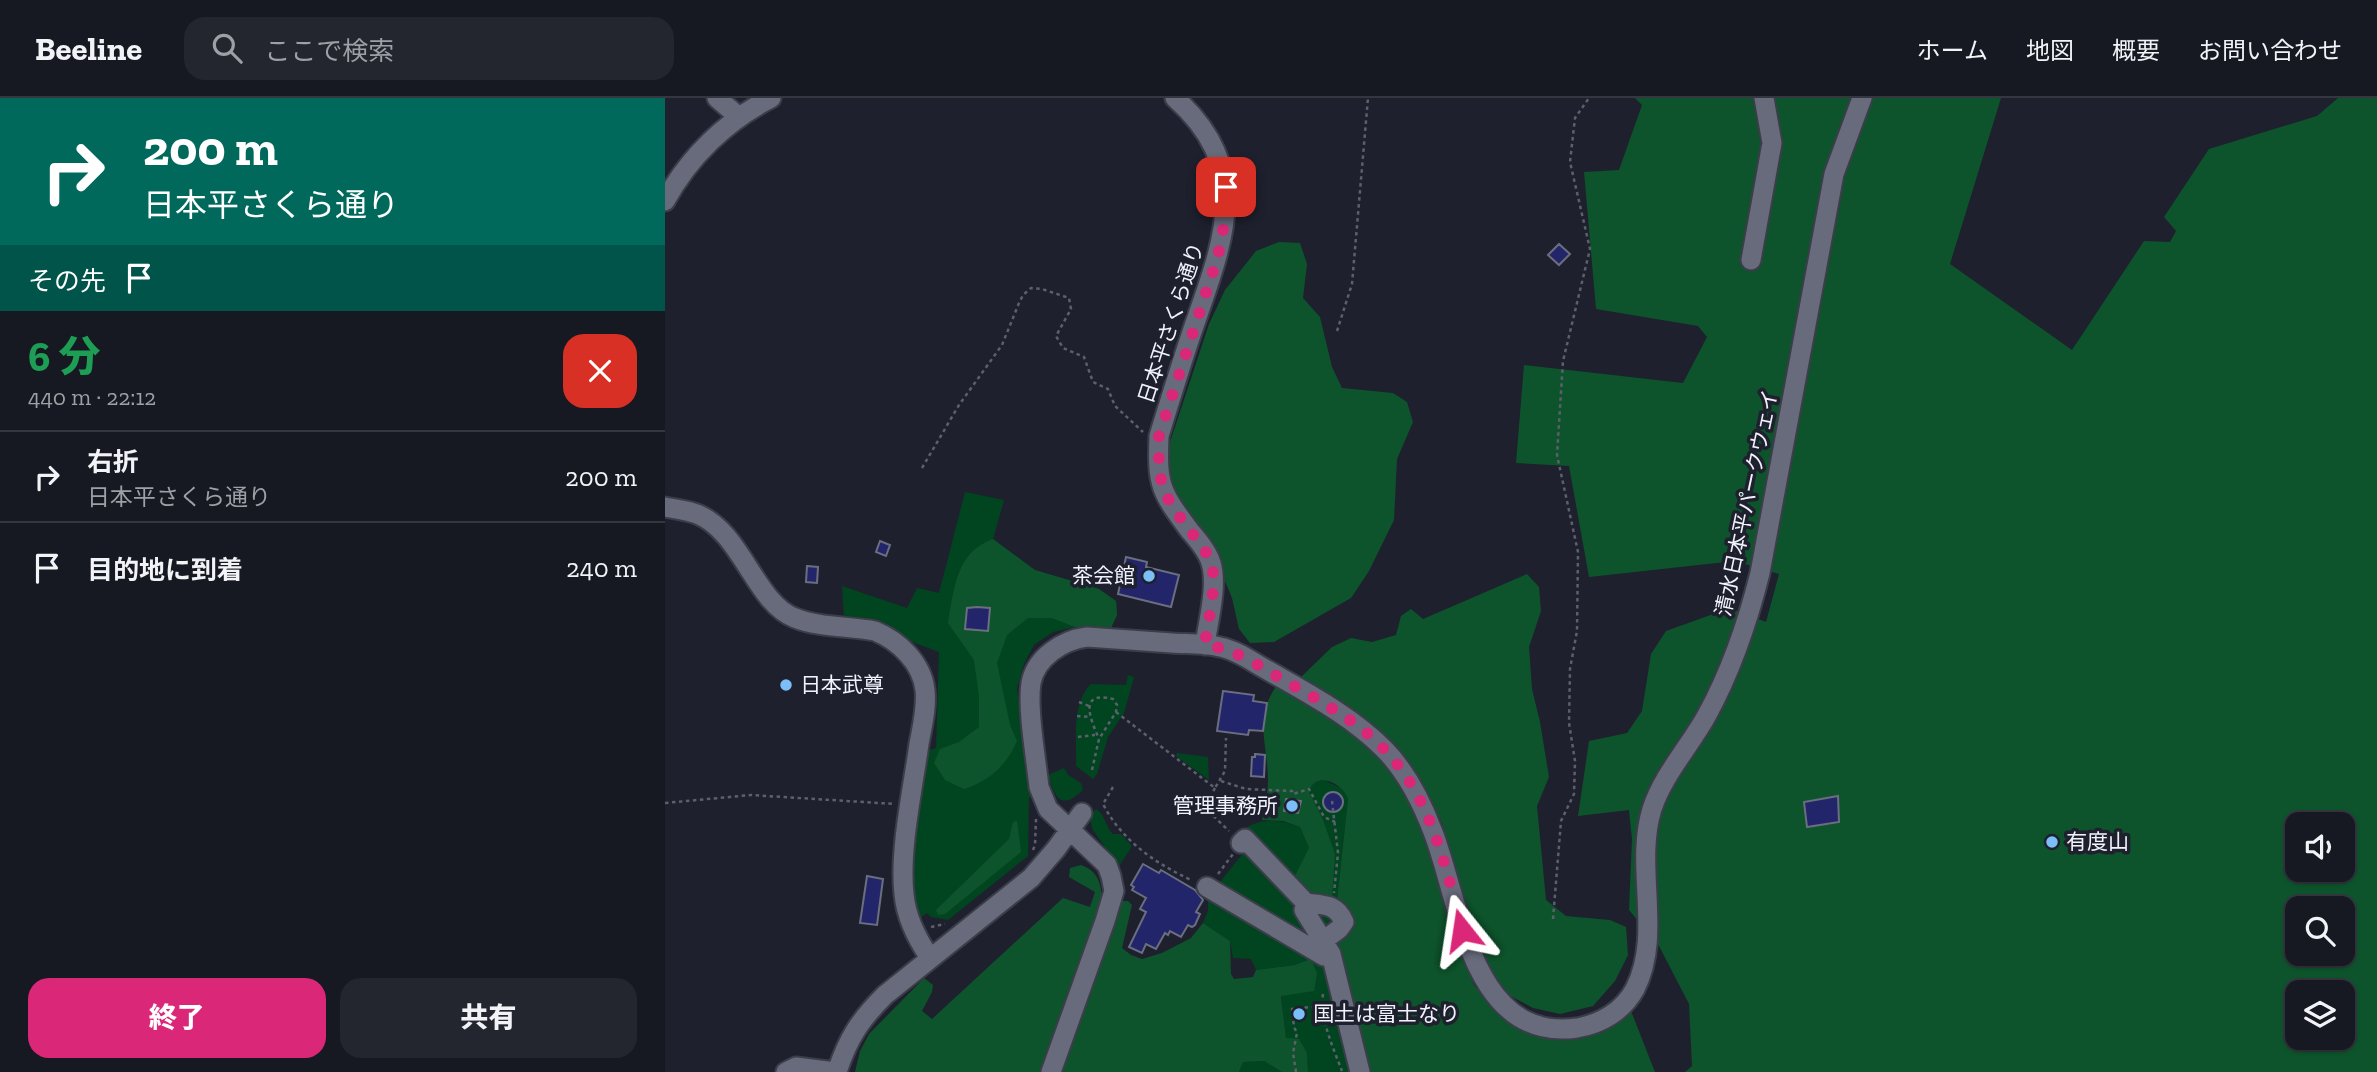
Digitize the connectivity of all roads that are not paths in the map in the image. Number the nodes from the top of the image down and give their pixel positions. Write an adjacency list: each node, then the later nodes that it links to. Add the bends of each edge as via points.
1 (717, 98): 6 (street)
2 (771, 98): 6 (street)
3 (1175, 98): 10 (street, 日本平さくら通り, via 1216,148 1226,187 1218,256 1159,439 1158,475 1163,489 1211,561)
4 (1764, 98): 8 (street, via 1772,143)
5 (1862, 98): 10 (street, 清水日本平パークウェイ, via 1834,174 1751,607 1708,713 1657,796 1645,855 1645,958 1633,992 1612,1015 1595,1024 1566,1029 1518,1016 1496,996 1475,961 1429,823 1410,784 1385,751 1350,721 1304,692 1238,654)
6 (739, 117): 7 (street, via 690,163)
7 (665, 201)
8 (1751, 260)
9 (665, 507): 17 (street, via 698,514 720,531 775,605 795,618 887,636 908,655 922,678 925,691 904,895 912,926)
10 (1205, 645): 12 (street, via 1087,637 1062,644 1038,667 1030,696 1039,787 1048,809)
11 (1082, 813): 12 (street)
12 (1070, 829): 17 (street, via 1031,878); 20 (street, via 1107,865 1114,891)
13 (1241, 843): 15 (street, via 1245,839)
14 (1207, 887): 16 (street, via 1280,931)
15 (1306, 903): 16 (street, via 1304,910); 16 (street, via 1333,906 1345,922)
16 (1320, 948): 21 (street, via 1331,954)
17 (930, 958): 19 (street, via 864,1016 847,1042)
18 (786, 1072): 19 (street, via 796,1067)
19 (836, 1072)
20 (1051, 1072)
21 (1360, 1072)

